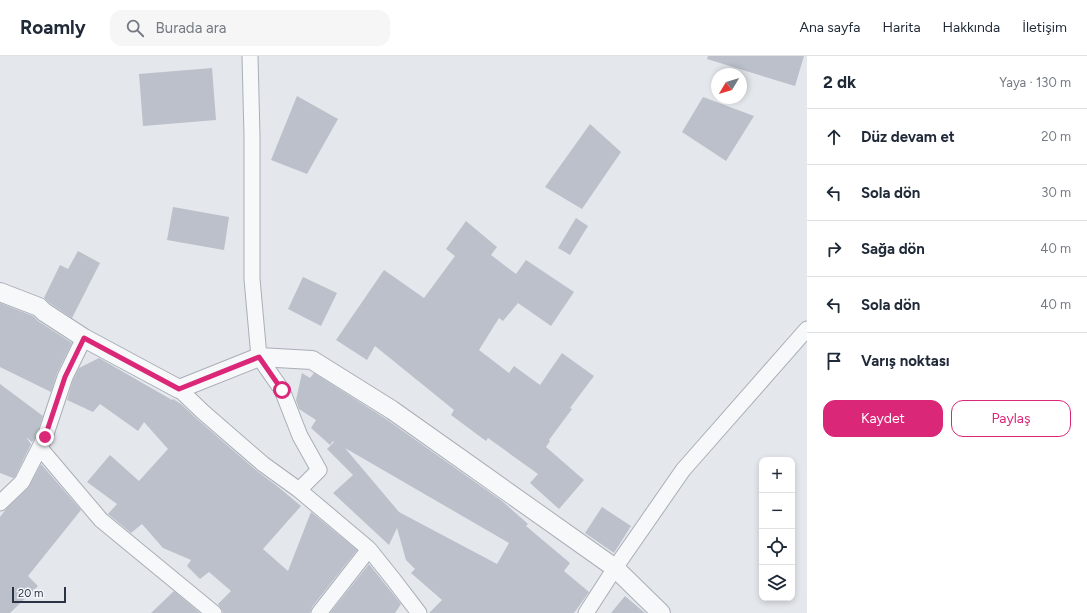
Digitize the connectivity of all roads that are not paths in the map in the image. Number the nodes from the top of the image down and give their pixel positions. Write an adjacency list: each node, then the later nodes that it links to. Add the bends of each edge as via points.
1 (250, 56): 5 (street, via 252,279)
2 (0, 292): 4 (street, via 39,307)
3 (807, 329): 11 (street, via 683,470)
4 (84, 338): 6 (street); 7 (street, via 65,377)
5 (259, 357): 6 (street); 8 (street, via 282,390 300,436 319,470); 11 (street, via 312,360 392,410)
6 (179, 389): 8 (street, via 263,464)
7 (40, 448): 9 (street, via 22,482); 12 (street, via 101,520)
8 (299, 490): 10 (street)
9 (0, 503)
10 (369, 549): 13 (street); 14 (street)
11 (615, 568): 15 (street); 16 (street)
12 (214, 613)
13 (319, 613)
14 (419, 613)
15 (586, 613)
16 (661, 613)

